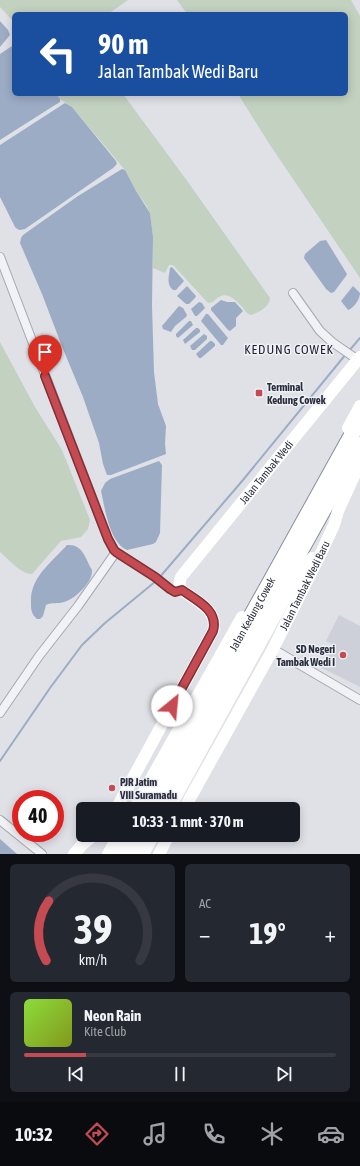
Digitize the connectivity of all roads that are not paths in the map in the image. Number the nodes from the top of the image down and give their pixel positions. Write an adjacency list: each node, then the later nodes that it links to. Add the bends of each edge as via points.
1 (0, 257): 9 (street, via 108,539)
2 (294, 293): 3 (street, via 320,331)
3 (356, 357): 10 (street, Jalan Tambak Wedi, via 181,577)
4 (360, 406): 15 (street)
5 (360, 420): 16 (highway, Jalan Kedung Cowek)
6 (360, 444): 17 (highway, Jalan Kedung Cowek)
7 (360, 463): 8 (street, Jalan Tambak Wedi Baru)
8 (338, 511): 11 (street, Jalan Tambak Wedi Baru, via 321,553); 18 (street, via 312,560 294,582)
9 (116, 552): 10 (street, via 175,592); 13 (street)
10 (182, 590): 14 (street, via 208,608 214,620 213,631)
11 (272, 650): 12 (street); 19 (street, Jalan Tambak Wedi Baru)
12 (360, 700)
13 (0, 713)
14 (120, 802)
15 (138, 802)
16 (148, 802)
17 (161, 802)
18 (173, 802)
19 (188, 802)
20 (0, 820): 27 (street)
21 (85, 842): 28 (street)
22 (115, 842): 29 (street)
23 (126, 842): 30 (highway)
24 (138, 842): 31 (highway)
25 (150, 842): 32 (street)
26 (166, 842): 33 (street)
27 (42, 854)
28 (74, 854)
29 (108, 854)
30 (119, 854)
31 (132, 854)
32 (143, 854)
33 (160, 854)

